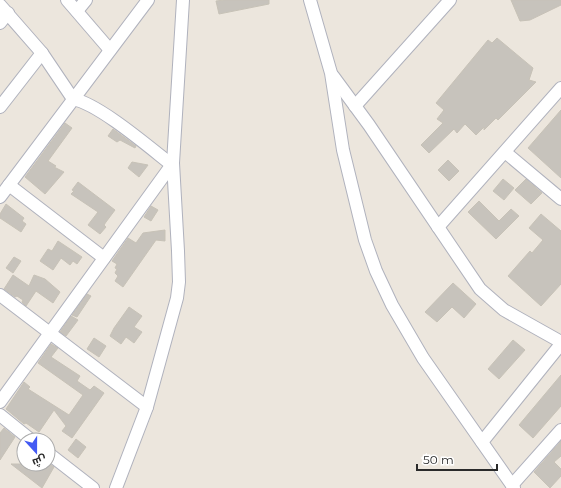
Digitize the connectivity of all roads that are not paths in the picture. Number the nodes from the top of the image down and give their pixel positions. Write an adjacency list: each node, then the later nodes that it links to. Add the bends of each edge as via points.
1 (67, 0): 8 (street)
2 (86, 0): 8 (street)
3 (148, 0): 10 (street)
4 (183, 0): 18 (street)
5 (310, 0): 12 (street)
6 (450, 0): 15 (street)
7 (4, 9): 9 (street); 11 (street)
8 (77, 11): 10 (street)
9 (0, 24)
10 (110, 50): 14 (street)
11 (42, 53): 14 (street); 16 (street)
12 (331, 73): 15 (street); 32 (street, via 343,150 365,240 376,272 423,358)
13 (561, 88): 17 (street)
14 (73, 99): 18 (street, via 82,100); 19 (street)
15 (355, 106): 22 (street)
16 (0, 107)
17 (505, 152): 21 (street); 22 (street)
18 (173, 164): 23 (street); 28 (street, via 179,282 175,312)
19 (9, 185): 20 (street); 23 (street)
20 (0, 197)
21 (561, 199)
22 (438, 227): 26 (street, via 474,281 496,304)
23 (104, 258): 25 (street)
24 (0, 295): 25 (street)
25 (50, 333): 27 (street); 28 (street)
26 (561, 343): 32 (street)
27 (0, 402)
28 (147, 407): 36 (street)
29 (0, 416): 31 (street)
30 (561, 430): 34 (street)
31 (21, 432)
32 (482, 442): 34 (street)
33 (56, 460): 35 (street)
34 (513, 487)
35 (93, 488)
36 (116, 488)

